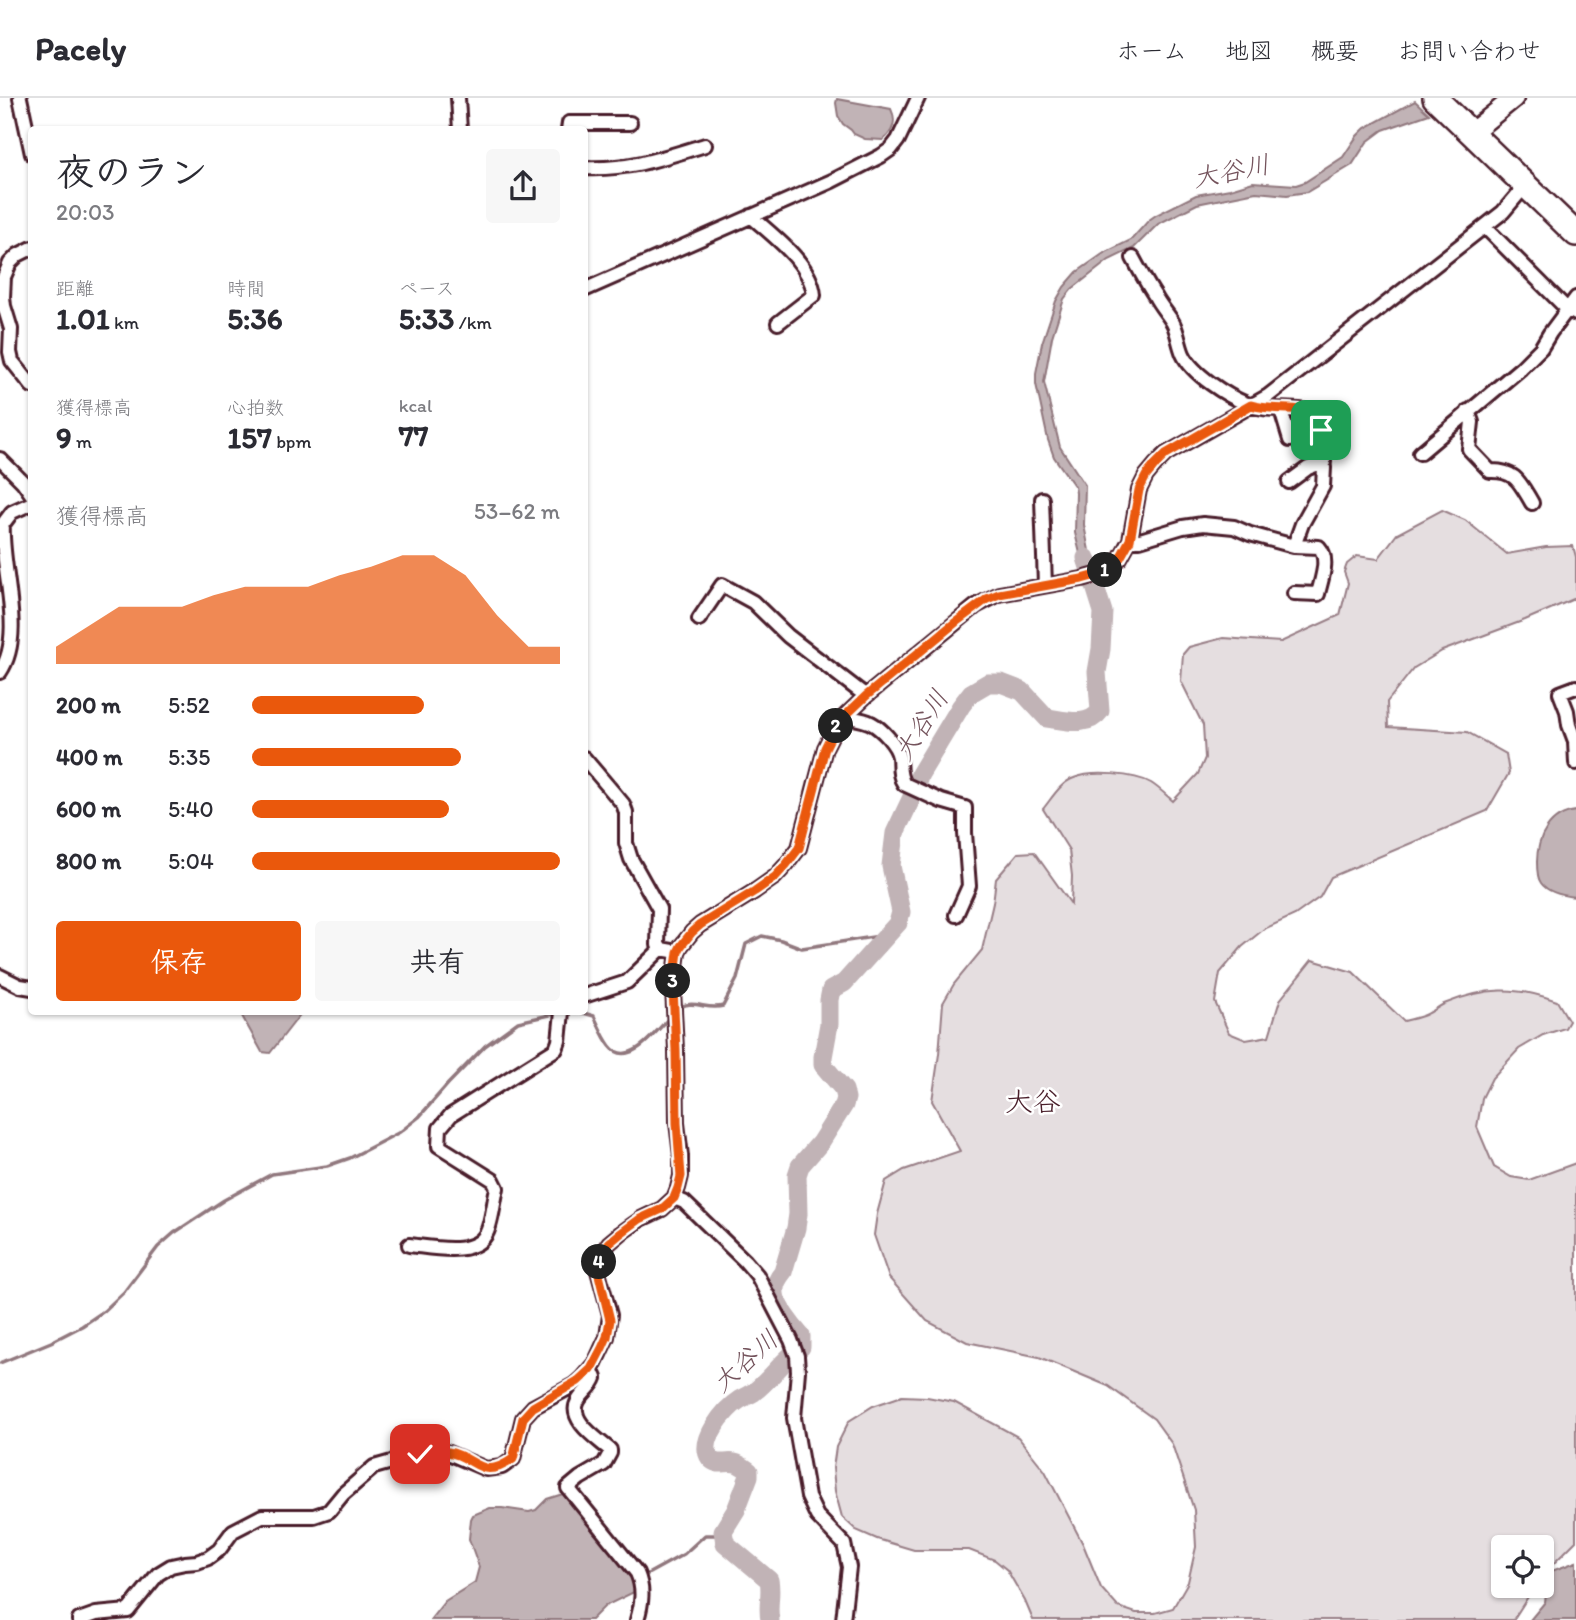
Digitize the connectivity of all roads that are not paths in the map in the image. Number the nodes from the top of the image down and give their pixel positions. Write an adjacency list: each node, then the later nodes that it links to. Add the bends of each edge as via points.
1 (20, 98): 10 (street)
2 (458, 98): 7 (street)
3 (918, 98): 14 (street, via 891,149)
4 (1435, 98): 9 (highway)
5 (1514, 98): 9 (street)
6 (630, 123): 8 (street, via 569,122)
7 (460, 126)
8 (568, 126)
9 (1472, 132): 13 (highway)
10 (28, 135)
11 (705, 145): 12 (street, via 641,165)
12 (588, 168)
13 (1525, 186): 15 (street); 16 (highway)
14 (751, 216): 19 (street); 22 (street, via 803,266 813,285 814,295)
15 (1485, 227): 21 (street); 24 (street)
16 (1576, 234)
17 (28, 250): 23 (street, via 10,263 3,297 12,329 12,360)
18 (1133, 258): 24 (street, via 1172,322 1192,368)
19 (588, 288)
20 (1576, 298): 21 (street)
21 (1572, 312): 26 (street, via 1521,368)
22 (778, 323)
23 (28, 381)
24 (1251, 405): 25 (street); 36 (street, via 1156,464 1139,490)
25 (1281, 410): 27 (street); 30 (street, via 1321,416)
26 (1468, 411): 28 (street); 34 (street, via 1472,422 1469,449 1490,471 1511,473)
27 (1290, 440)
28 (1420, 453)
29 (0, 458): 32 (street)
30 (1324, 463): 31 (street); 37 (street, via 1323,486)
31 (1289, 482)
32 (28, 489)
33 (1042, 499): 38 (street)
34 (1532, 503)
35 (28, 505): 41 (street, via 12,512 3,524 11,616 8,657)
36 (1130, 540): 37 (street, via 1203,524 1234,527); 38 (street, via 1120,558 1100,574)
37 (1294, 546): 39 (street, via 1319,547 1324,562 1318,594)
38 (1045, 585): 43 (street, via 987,599)
39 (1294, 593)
40 (699, 619): 43 (street, via 722,585 752,602)
41 (0, 672)
42 (1576, 687): 46 (street, via 1560,693 1575,741)
43 (866, 696): 44 (street)
44 (845, 716): 47 (street, via 878,727 897,750 904,784 965,807 969,886); 49 (street, via 825,748 799,848 775,877 692,932)
45 (588, 763): 48 (street, via 624,804 631,859 659,909)
46 (1576, 763)
47 (956, 915)
48 (661, 949): 49 (street); 52 (street, via 627,982)
49 (678, 952): 54 (street, via 674,1012 681,1176)
50 (0, 976): 51 (street)
51 (28, 987)
52 (588, 995)
53 (562, 1015): 55 (street, via 556,1049 451,1115 440,1128 439,1146 493,1180 497,1188 487,1233 476,1245 455,1250)
54 (674, 1198): 56 (street, via 621,1233 602,1253 598,1271 610,1325); 59 (street, via 684,1202 757,1275 792,1340 798,1364 794,1418 808,1497 817,1516 844,1544 849,1567)
55 (409, 1245)
56 (591, 1369): 57 (street, via 523,1418 513,1459 502,1467 486,1469 446,1452 374,1467 330,1511 314,1516 262,1516 233,1531 208,1558 171,1566 158,1574 128,1611); 58 (street, via 595,1378 577,1402 577,1415 610,1453 604,1464 568,1488 637,1573 642,1594)
57 (79, 1620)
58 (637, 1620)
59 (843, 1620)

